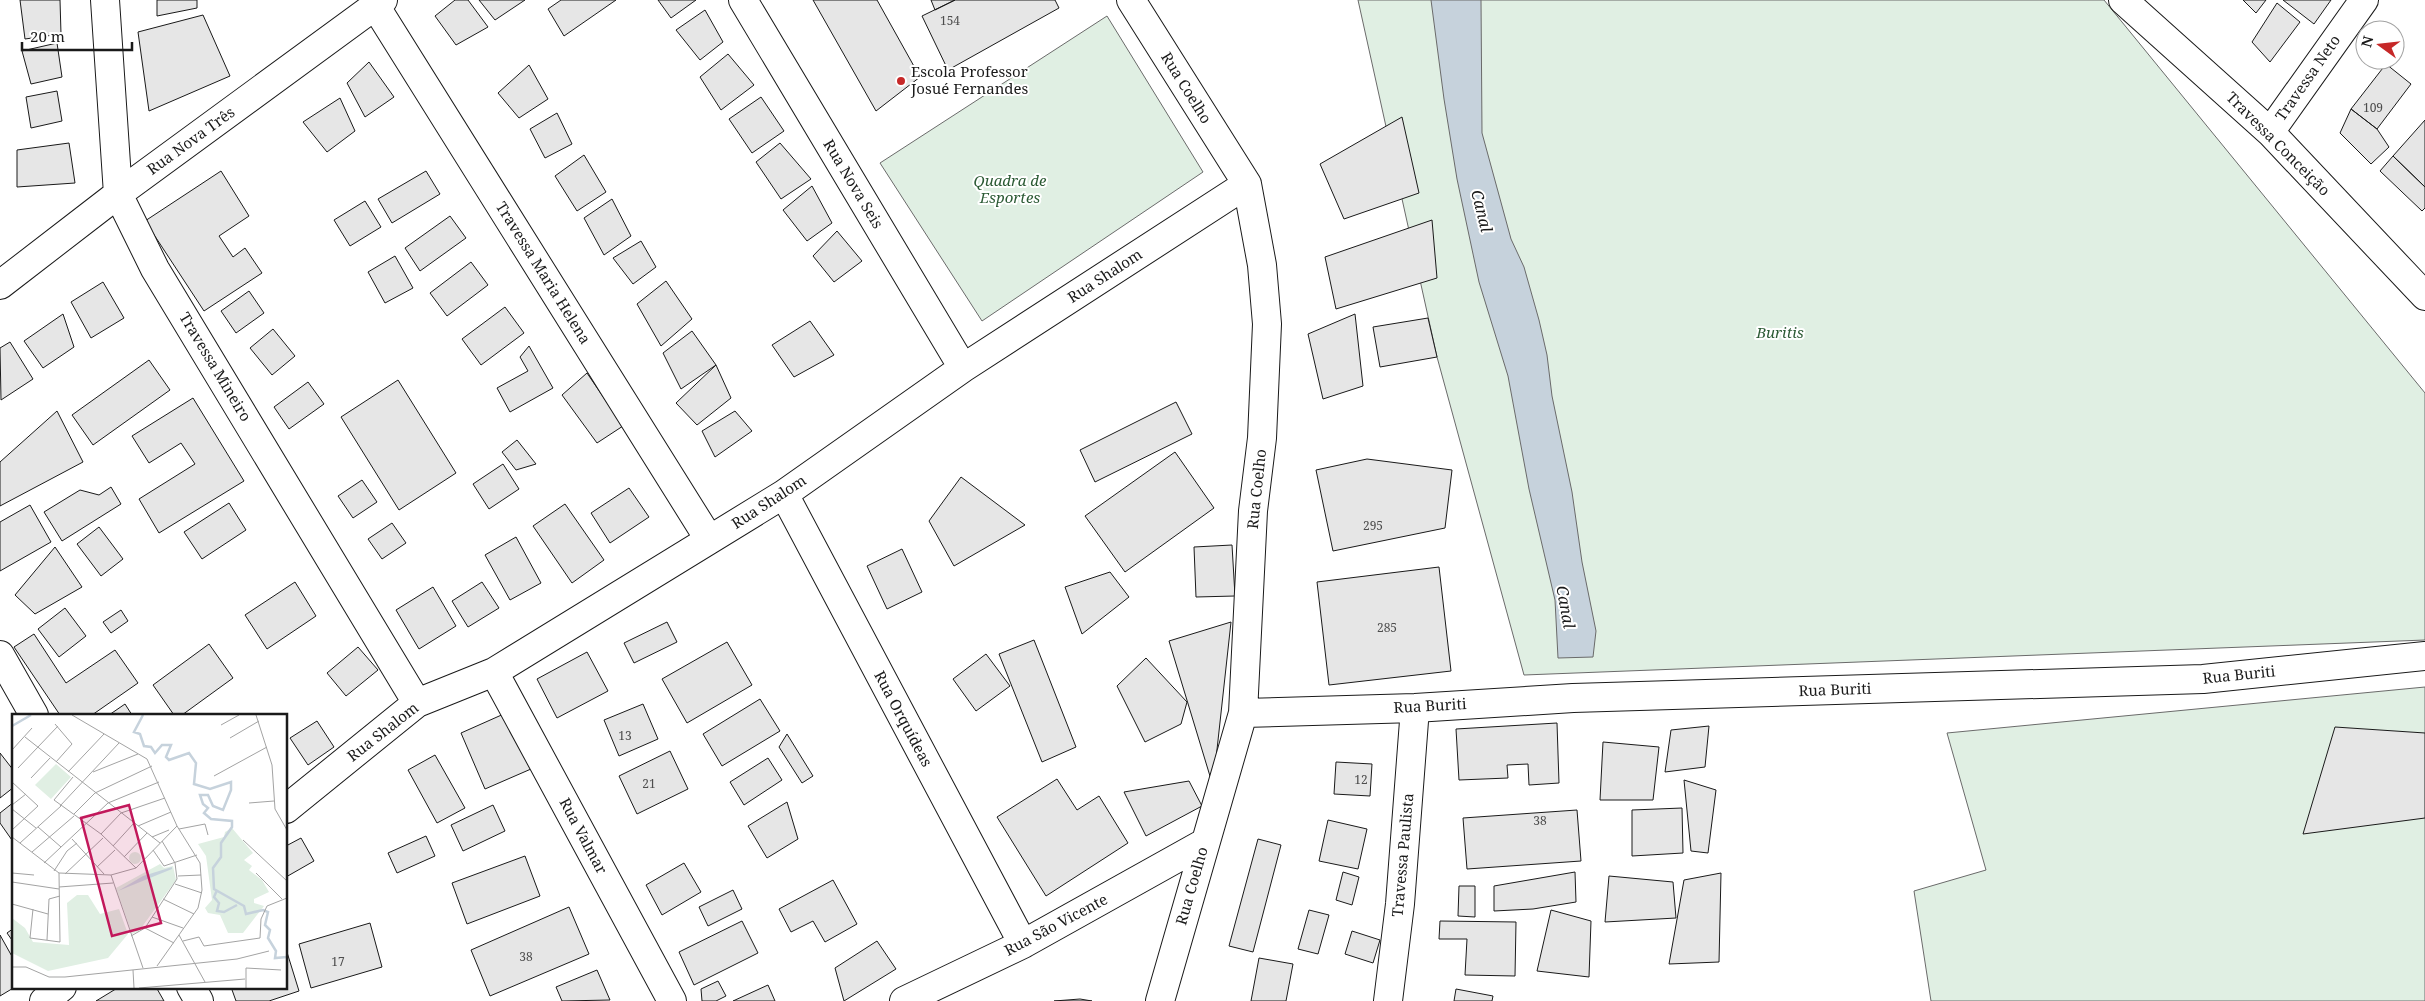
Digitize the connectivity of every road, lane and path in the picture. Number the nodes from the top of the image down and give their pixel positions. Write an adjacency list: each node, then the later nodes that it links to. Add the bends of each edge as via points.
1 (105, 0): 9 (street, Travessa Mineiro)
2 (743, 0): 12 (street, Rua Nova Seis)
3 (1131, 0): 8 (street, Rua Coelho)
4 (2123, 0): 7 (street, Travessa Conceição)
5 (2364, 0): 7 (street, Travessa Neto)
6 (379, 4): 9 (street, Rua Nova Três); 14 (street, Travessa Maria Helena)
7 (2270, 132): 11 (street, Travessa Conceição)
8 (1247, 184): 12 (street, Rua Shalom); 20 (street, Rua Coelho, via 1262,265 1267,324)
9 (118, 194): 10 (street, Rua Nova Três); 18 (street, Travessa Mineiro, via 155,269)
10 (0, 285)
11 (2425, 296)
12 (963, 368): 13 (street, Rua Shalom)
13 (784, 494): 14 (street, Rua Shalom); 24 (street, Rua Orquídeas)
14 (709, 539): 17 (street, Rua Shalom)
15 (0, 655): 21 (street)
16 (2425, 656): 19 (street, Rua Buriti, via 2203,679 1573,698)
17 (494, 672): 18 (street, Rua Shalom); 29 (street, Rua Valmar)
18 (417, 703): 22 (street, Rua Shalom)
19 (1415, 708): 20 (street, Rua Buriti); 32 (street, Travessa Paulista, via 1400,904)
20 (1243, 713): 23 (street, Rua Coelho)
21 (33, 714)
22 (288, 807)
23 (1204, 843): 24 (street, Rua São Vicente); 31 (street, Rua Coelho)
24 (1022, 944): 30 (street, Rua São Vicente)
25 (61, 988): 27 (street)
26 (192, 988): 28 (street)
27 (44, 1001)
28 (199, 1001)
29 (672, 1001)
30 (904, 1001)
31 (1160, 1001)
32 (1388, 1001)

